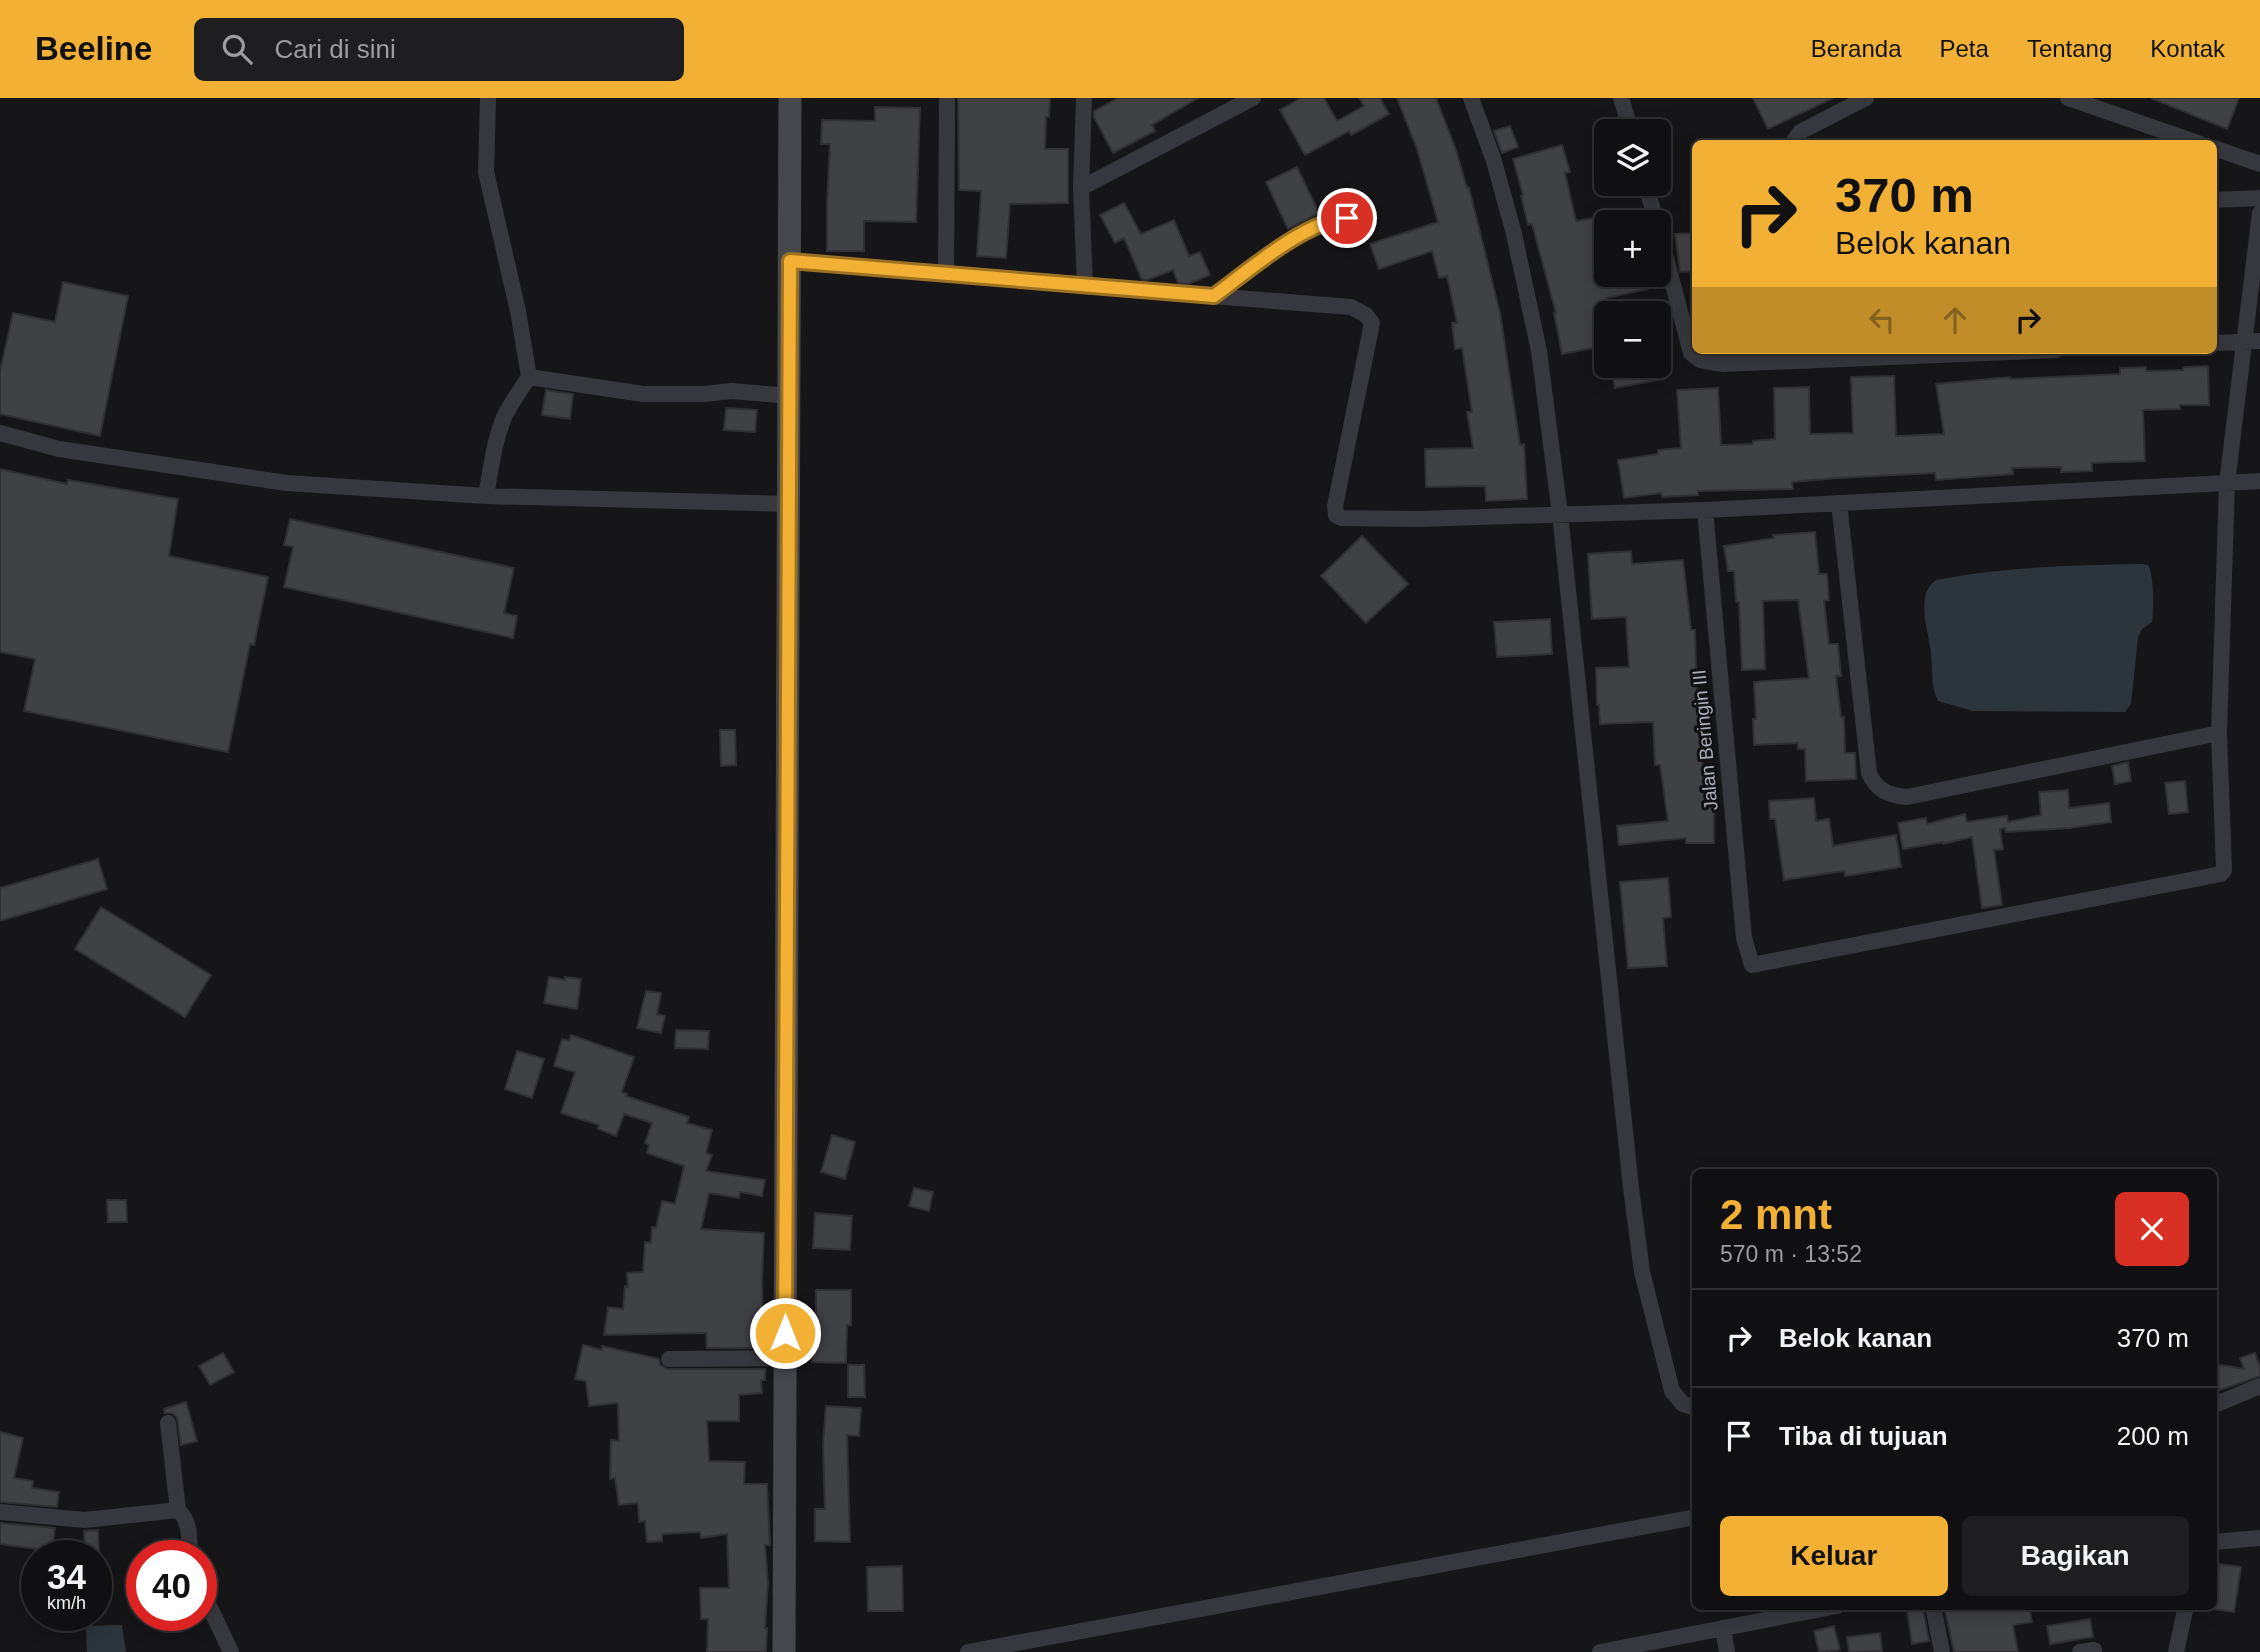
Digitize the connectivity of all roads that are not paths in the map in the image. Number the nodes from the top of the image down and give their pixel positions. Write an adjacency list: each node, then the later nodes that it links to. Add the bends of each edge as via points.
1 (488, 98): 28 (street, via 486,172)
2 (790, 98): 20 (street)
3 (947, 98): 21 (street)
4 (1083, 98): 15 (street)
5 (1253, 98): 15 (street)
6 (1471, 98): 37 (street, via 1494,161 1528,293)
7 (1621, 98): 10 (street)
8 (1866, 98): 11 (street, via 1800,132)
9 (2068, 98): 12 (street)
10 (1627, 119)
11 (1795, 140)
12 (2189, 140)
13 (2217, 149): 14 (street)
14 (2260, 164)
15 (1081, 188): 23 (street)
16 (2260, 198): 17 (street)
17 (2217, 200)
18 (2260, 213): 25 (street)
19 (1362, 221): 24 (street, via 1334,219 1308,231)
20 (790, 261): 21 (street); 29 (street)
21 (946, 275): 23 (street)
22 (1671, 278): 27 (street, via 1691,354 1700,360 1723,364)
23 (1085, 286): 24 (street)
24 (1214, 296): 37 (street, via 1351,307 1372,323 1336,515 1418,519)
25 (2252, 342): 26 (street); 32 (street)
26 (2217, 343)
27 (1961, 354)
28 (529, 377): 29 (street, via 643,394 732,391); 33 (street, via 505,415)
29 (790, 396): 35 (street)
30 (0, 433): 33 (street, via 59,449 287,483)
31 (2260, 481): 32 (street)
32 (2227, 483): 34 (street); 38 (street)
33 (486, 496): 35 (street)
34 (1839, 503): 36 (street); 38 (street, via 1869,773 1881,790 1907,797)
35 (790, 504): 39 (street)
36 (1705, 510): 37 (street); 38 (street, Jalan Beringin III, via 1744,938 1752,965 2221,874)
37 (1560, 514): 43 (street, via 1642,1272 1672,1391)
38 (2219, 733)
39 (785, 1357): 40 (street); 57 (street)
40 (669, 1359)
41 (2260, 1386): 42 (street)
42 (2217, 1404)
43 (1692, 1407)
44 (168, 1423): 45 (street)
45 (178, 1510): 46 (street, via 85,1520); 49 (street, via 188,1525)
46 (0, 1512)
47 (1692, 1518): 58 (street)
48 (2260, 1538): 50 (street)
49 (189, 1540)
50 (2217, 1542)
51 (1817, 1610): 55 (street)
52 (1934, 1610): 61 (street)
53 (2185, 1610): 62 (street)
54 (217, 1623): 56 (street)
55 (1723, 1629): 59 (street); 60 (street)
56 (231, 1652)
57 (784, 1652)
58 (968, 1652)
59 (1600, 1652)
60 (1727, 1652)
61 (1942, 1652)
62 (2176, 1652)

